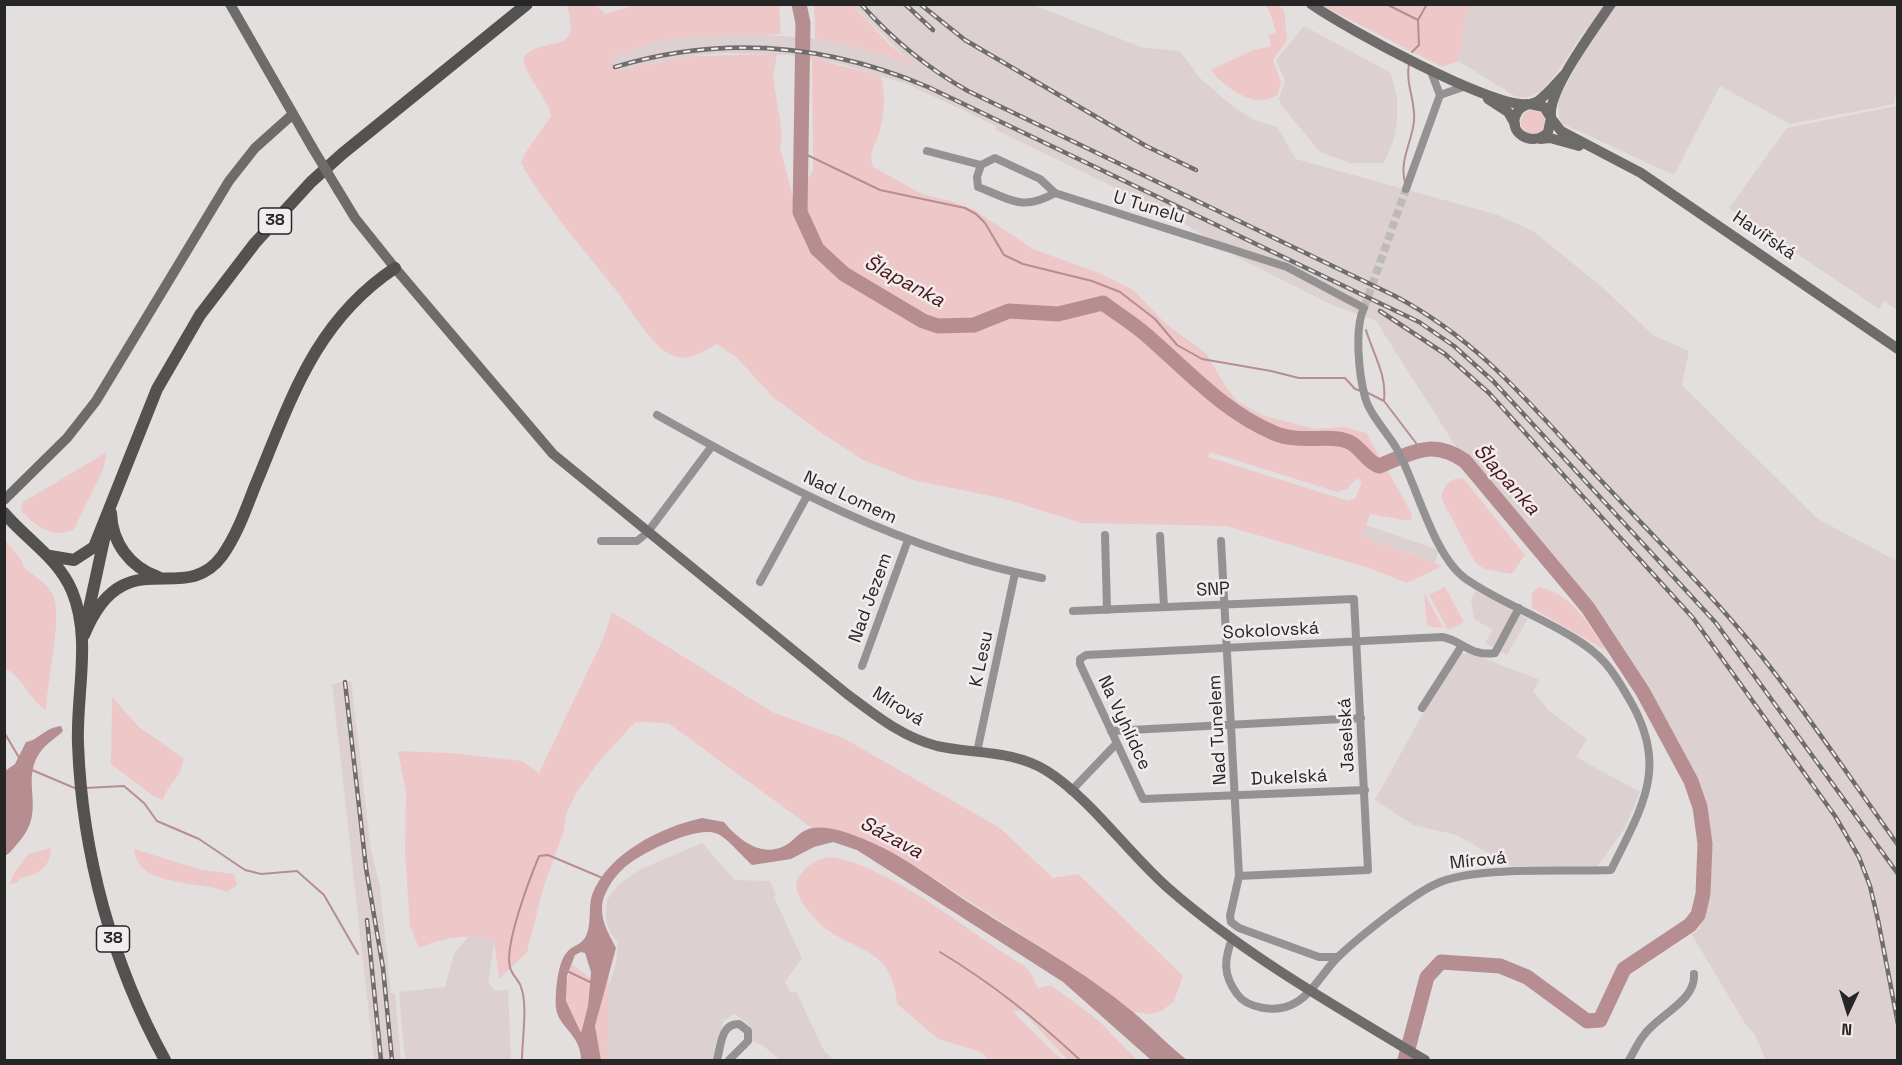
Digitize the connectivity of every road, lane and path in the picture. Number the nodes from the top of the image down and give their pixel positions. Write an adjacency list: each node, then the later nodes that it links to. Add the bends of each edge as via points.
1 (230, 4): 11 (street, Mírová)
2 (527, 4): 26 (main road, 38, via 319,175 255,243 200,315 157,389)
3 (1311, 4): 5 (street, Havířská, via 1360,35)
4 (1611, 4): 6 (street)
5 (1430, 69): 7 (street, Havířská); 9 (street)
6 (1566, 74): 10 (street, via 1540,99); 12 (street, via 1551,105)
7 (1466, 86): 8 (street, Havířská); 9 (street)
8 (1478, 92): 10 (street, Havířská, via 1519,105); 13 (street, Havířská, via 1508,112)
9 (1440, 95): 18 (street)
10 (1529, 104): 12 (street, Havířská, via 1544,107); 13 (street, via 1518,111)
11 (293, 114): 20 (street, Mírová, bridge, via 355,218); 25 (street, via 255,148 229,181 96,400 67,438)
12 (1551, 117): 14 (street, via 1549,130); 16 (street, Havířská, via 1561,131)
13 (1515, 124): 14 (street, Havířská, via 1524,138)
14 (1540, 139): 16 (street, Havířská, via 1560,140)
15 (927, 151): 17 (street, U Tunelu)
16 (1608, 155): 21 (street, Havířská, via 1671,193)
17 (981, 165): 19 (street, U Tunelu, via 995,158 1041,179); 19 (street, via 978,187 1024,205)
18 (1406, 189)
19 (1055, 193): 42 (street, U Tunelu, via 1287,267 1364,308 1359,318 1365,399 1399,452 1446,559 1466,579)
20 (395, 268): 28 (street, Mírová, via 533,433 562,463); 36 (main road, via 352,303 312,355 222,556 194,576)
21 (1898, 349)
22 (657, 415): 23 (street, Nad Lomem)
23 (712, 446): 24 (street, Nad Lomem); 28 (street)
24 (807, 496): 31 (street, Nad Lomem); 38 (street)
25 (4, 500)
26 (111, 508): 34 (main road, via 100,538 90,551 74,560); 36 (main road, via 113,531 123,552 140,568); 45 (main road, 38)
27 (4, 513): 34 (main road)
28 (647, 533): 32 (street, via 637,541); 56 (street, Mírová, via 889,725 927,743)
29 (1104, 535): 43 (street)
30 (1160, 536): 41 (street)
31 (908, 540): 35 (street, Nad Lomem); 50 (street, Nad Jezem)
32 (601, 541)
33 (1221, 541): 40 (street, Nad Tunelem)
34 (50, 556): 45 (main road, via 72,590 80,614)
35 (1015, 573): 37 (street, Nad Lomem); 56 (street, K Lesu)
36 (162, 578): 45 (main road, via 136,580 112,592 95,612)
37 (1042, 578)
38 (759, 582)
39 (1354, 598): 40 (street, SNP); 46 (street, Jaselská)
40 (1226, 604): 41 (street, SNP); 48 (street, Nad Tunelem)
41 (1164, 607): 43 (street, SNP)
42 (1519, 608): 47 (street, Sokolovská, via 1495,653); 63 (street, Mírová, via 1574,638 1609,664 1636,709 1650,744 1650,776 1641,809 1611,870 1469,875 1446,880 1418,896)
43 (1107, 610): 44 (street, SNP)
44 (1073, 611)
45 (82, 639): 66 (main road, 38, via 80,778 94,873 112,937)
46 (1357, 640): 47 (street, Sokolovská, via 1442,637); 48 (street, Sokolovská); 52 (street, Jaselská)
47 (1462, 647): 51 (street)
48 (1229, 648): 49 (street, Sokolovská); 53 (street, Nad Tunelem)
49 (1080, 658): 54 (street, Na Vyhlídce)
50 (862, 666)
51 (1422, 708)
52 (1361, 718): 53 (street); 57 (street, Jaselská)
53 (1233, 726): 54 (street); 59 (street, Nad Tunelem)
54 (1111, 731): 55 (street, Na Vyhlídce)
55 (1116, 744): 58 (street); 60 (street, Na Vyhlídce)
56 (977, 752): 58 (street, Mírová, via 1033,763)
57 (1365, 790): 59 (street, Dukelská); 61 (street, Jaselská, via 1368,870)
58 (1071, 791): 62 (street, Mírová, via 1167,887)
59 (1236, 796): 60 (street, Dukelská); 61 (street, Nad Tunelem)
60 (1143, 799)
61 (1239, 876): 63 (street, Nad Tunelem, via 1231,922 1319,957)
62 (1232, 939): 65 (street, Mírová); 65 (street, Mírová, via 1225,970 1239,997 1255,1006 1277,1009 1293,1005)
63 (1338, 957): 65 (street, Mírová)
64 (1694, 974): 70 (street, via 1695,984 1644,1035)
65 (1310, 989): 69 (street, Mírová)
66 (165, 1060)
67 (717, 1060): 68 (street, via 725,1030 739,1024 748,1031 748,1041)
68 (729, 1060)
69 (1425, 1060)
70 (1629, 1060)

